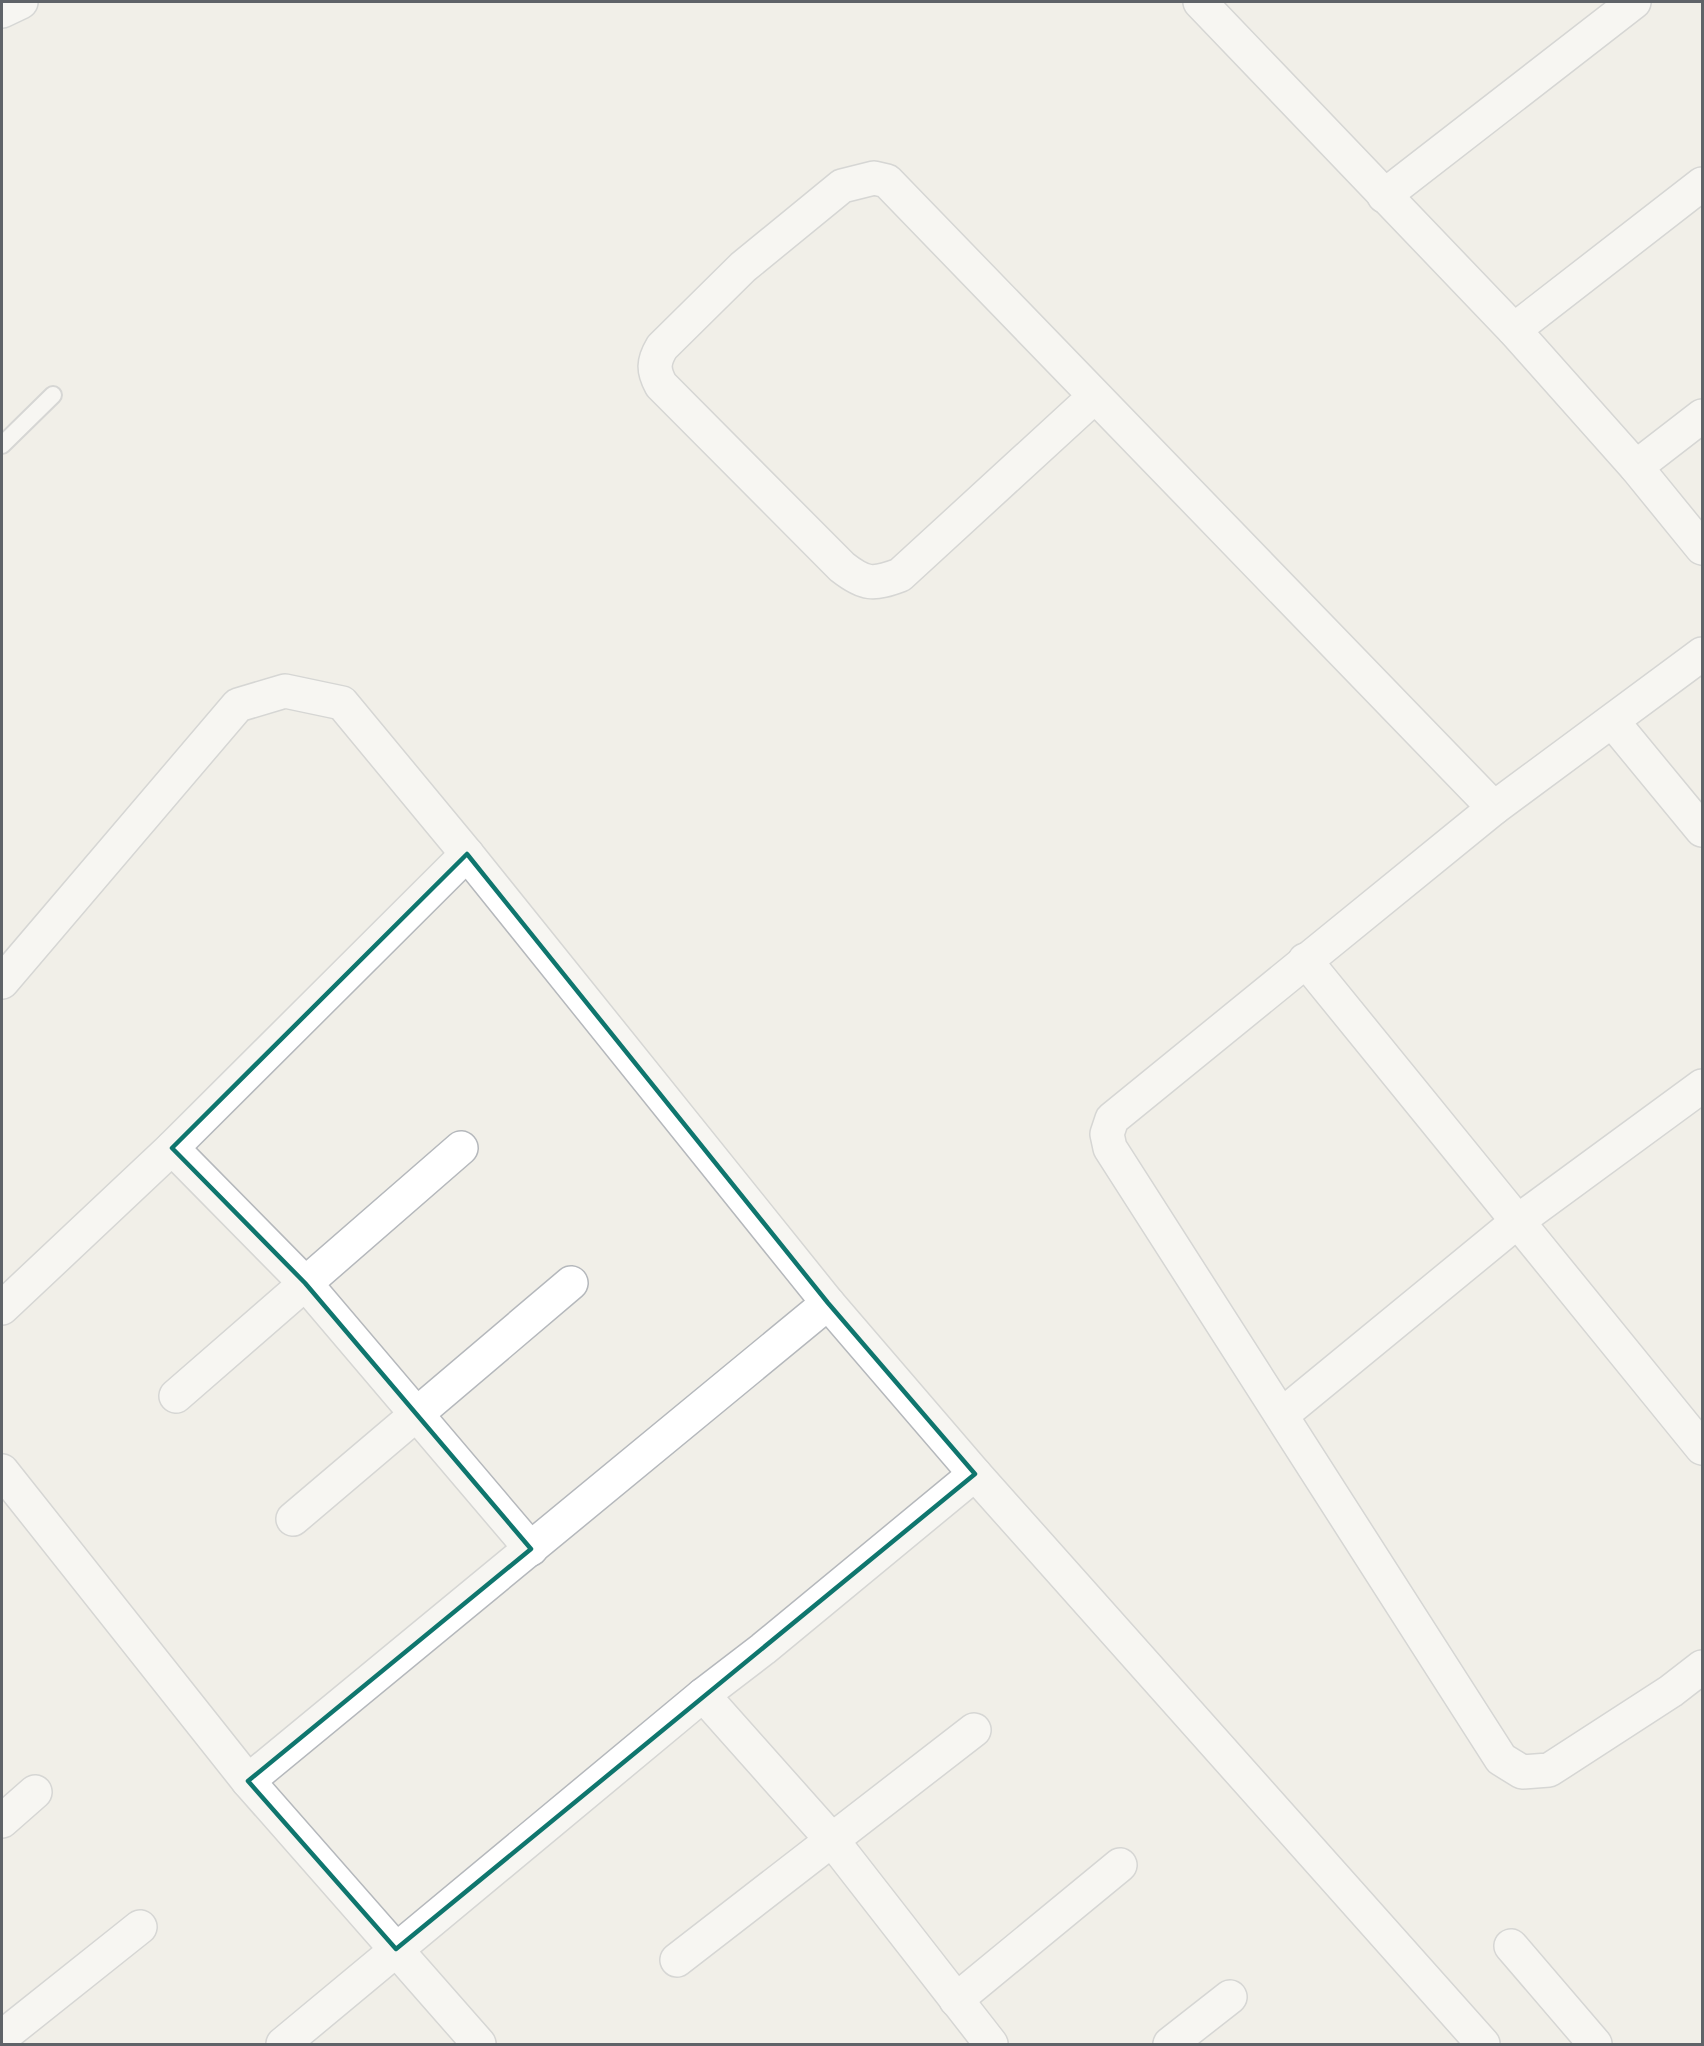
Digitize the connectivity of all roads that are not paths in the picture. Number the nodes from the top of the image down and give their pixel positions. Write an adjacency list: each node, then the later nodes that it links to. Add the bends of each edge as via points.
1 (21, 2): 4 (street)
2 (1634, 2): 6 (street)
3 (1209, 4): 6 (street)
4 (2, 11)
5 (1702, 184): 7 (street)
6 (1384, 196): 7 (street)
7 (1514, 330): 12 (street)
8 (53, 395): 11 (lane)
9 (1094, 397): 9 (street, via 900,575 879,583 860,580 842,567 661,385 654,361 662,347 743,267 842,186 874,177 887,181); 16 (street)
10 (1702, 416): 12 (street)
11 (2, 445)
12 (1636, 467): 13 (street)
13 (1702, 548)
14 (1702, 654): 15 (street)
15 (1613, 722): 16 (street); 17 (street)
16 (1494, 808): 19 (street)
17 (1702, 830)
18 (467, 854): 20 (street, via 342,703 285,691 238,705); 22 (street); 27 (street)
19 (1305, 960): 24 (street); 31 (street, via 1112,1119 1107,1134 1110,1148)
20 (2, 982)
21 (1702, 1086): 24 (street)
22 (172, 1148): 25 (street); 28 (street)
23 (461, 1148): 25 (street)
24 (1518, 1221): 31 (street); 32 (street)
25 (305, 1283): 29 (street); 30 (street)
26 (570, 1283): 30 (street)
27 (828, 1303): 34 (street); 36 (street)
28 (2, 1308)
29 (176, 1396)
30 (417, 1414): 35 (street); 36 (street)
31 (1283, 1414): 37 (street, via 1501,1759 1522,1772 1549,1770 1671,1691)
32 (1702, 1448)
33 (2, 1471): 40 (street)
34 (975, 1474): 38 (street); 56 (street)
35 (293, 1520)
36 (531, 1549): 40 (street)
37 (1702, 1666)
38 (703, 1695): 43 (street); 47 (street)
39 (974, 1730): 43 (street)
40 (248, 1780): 47 (street)
41 (35, 1792): 42 (street)
42 (2, 1821)
43 (832, 1840): 48 (street); 50 (street)
44 (1120, 1865): 50 (street)
45 (140, 1927): 51 (street)
46 (1511, 1946): 57 (street)
47 (396, 1949): 52 (street); 53 (street)
48 (677, 1960)
49 (1230, 1997): 55 (street)
50 (956, 2000): 54 (street)
51 (2, 2037)
52 (283, 2044)
53 (479, 2044)
54 (991, 2044)
55 (1170, 2044)
56 (1483, 2044)
57 (1595, 2044)

